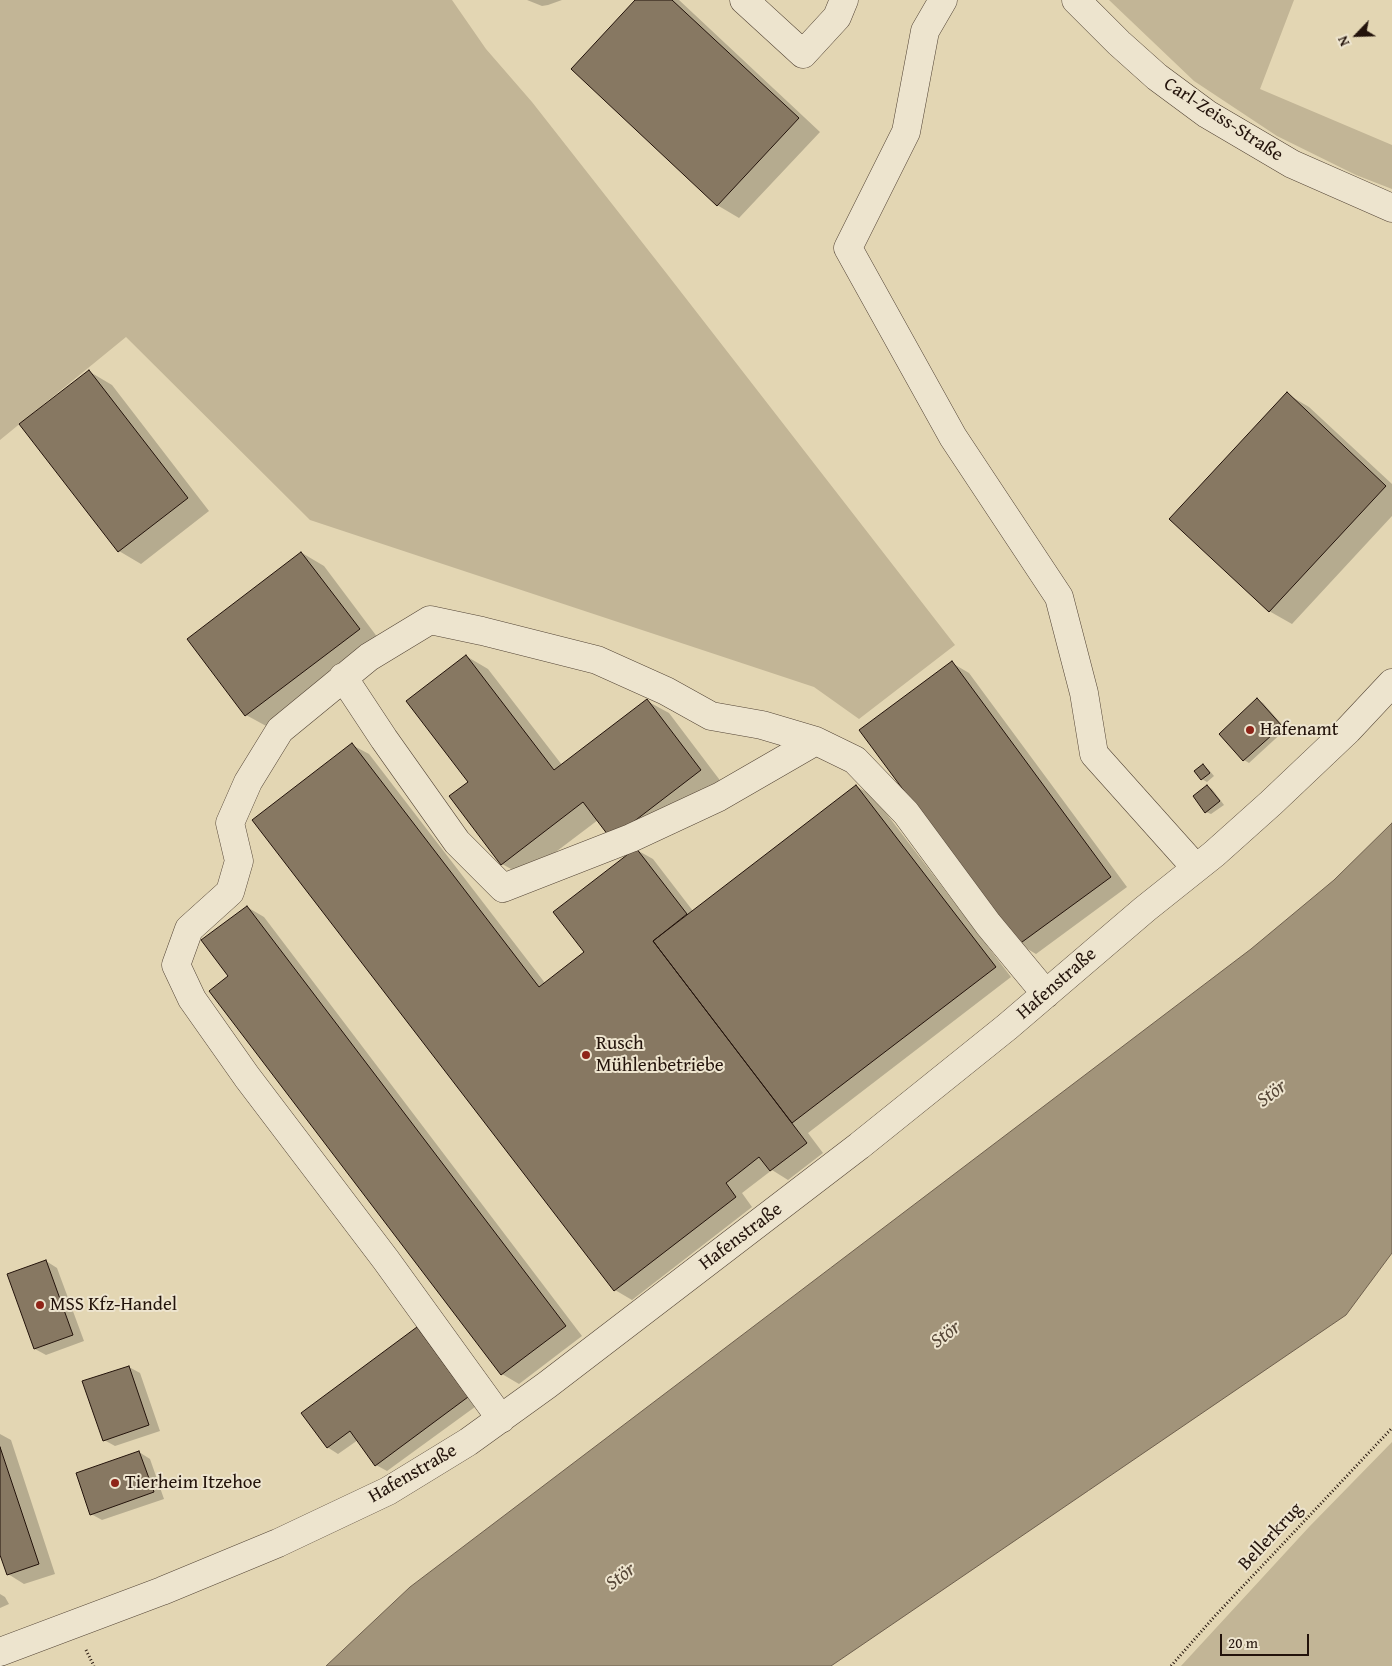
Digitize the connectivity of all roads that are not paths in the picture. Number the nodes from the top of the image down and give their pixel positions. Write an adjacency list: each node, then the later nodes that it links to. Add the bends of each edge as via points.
1 (744, 0): 2 (street, via 803,54 837,16)
2 (844, 0)
3 (943, 0): 9 (street, via 925,31 906,132 848,248 953,437 1059,597 1084,693 1094,754)
4 (1076, 0): 5 (street, Carl-Zeiss-Straße, via 1157,77 1207,114 1292,164)
5 (1392, 208)
6 (343, 678): 8 (street, via 369,657 430,620 597,660 666,690 711,716 762,725); 8 (street, via 457,842 504,888 631,838 720,797); 11 (street, via 280,730 248,782 230,823 239,861 230,892 188,929 176,965 192,999 247,1077)
7 (1392, 683): 9 (street, Hafenstraße, via 1310,766)
8 (816, 741): 10 (street, via 855,760 906,813 988,924)
9 (1196, 868): 10 (street, Hafenstraße)
10 (1046, 994): 11 (street, Hafenstraße, via 859,1146)
11 (501, 1419): 12 (street, Hafenstraße, via 403,1482 278,1543 162,1592)
12 (0, 1652)

